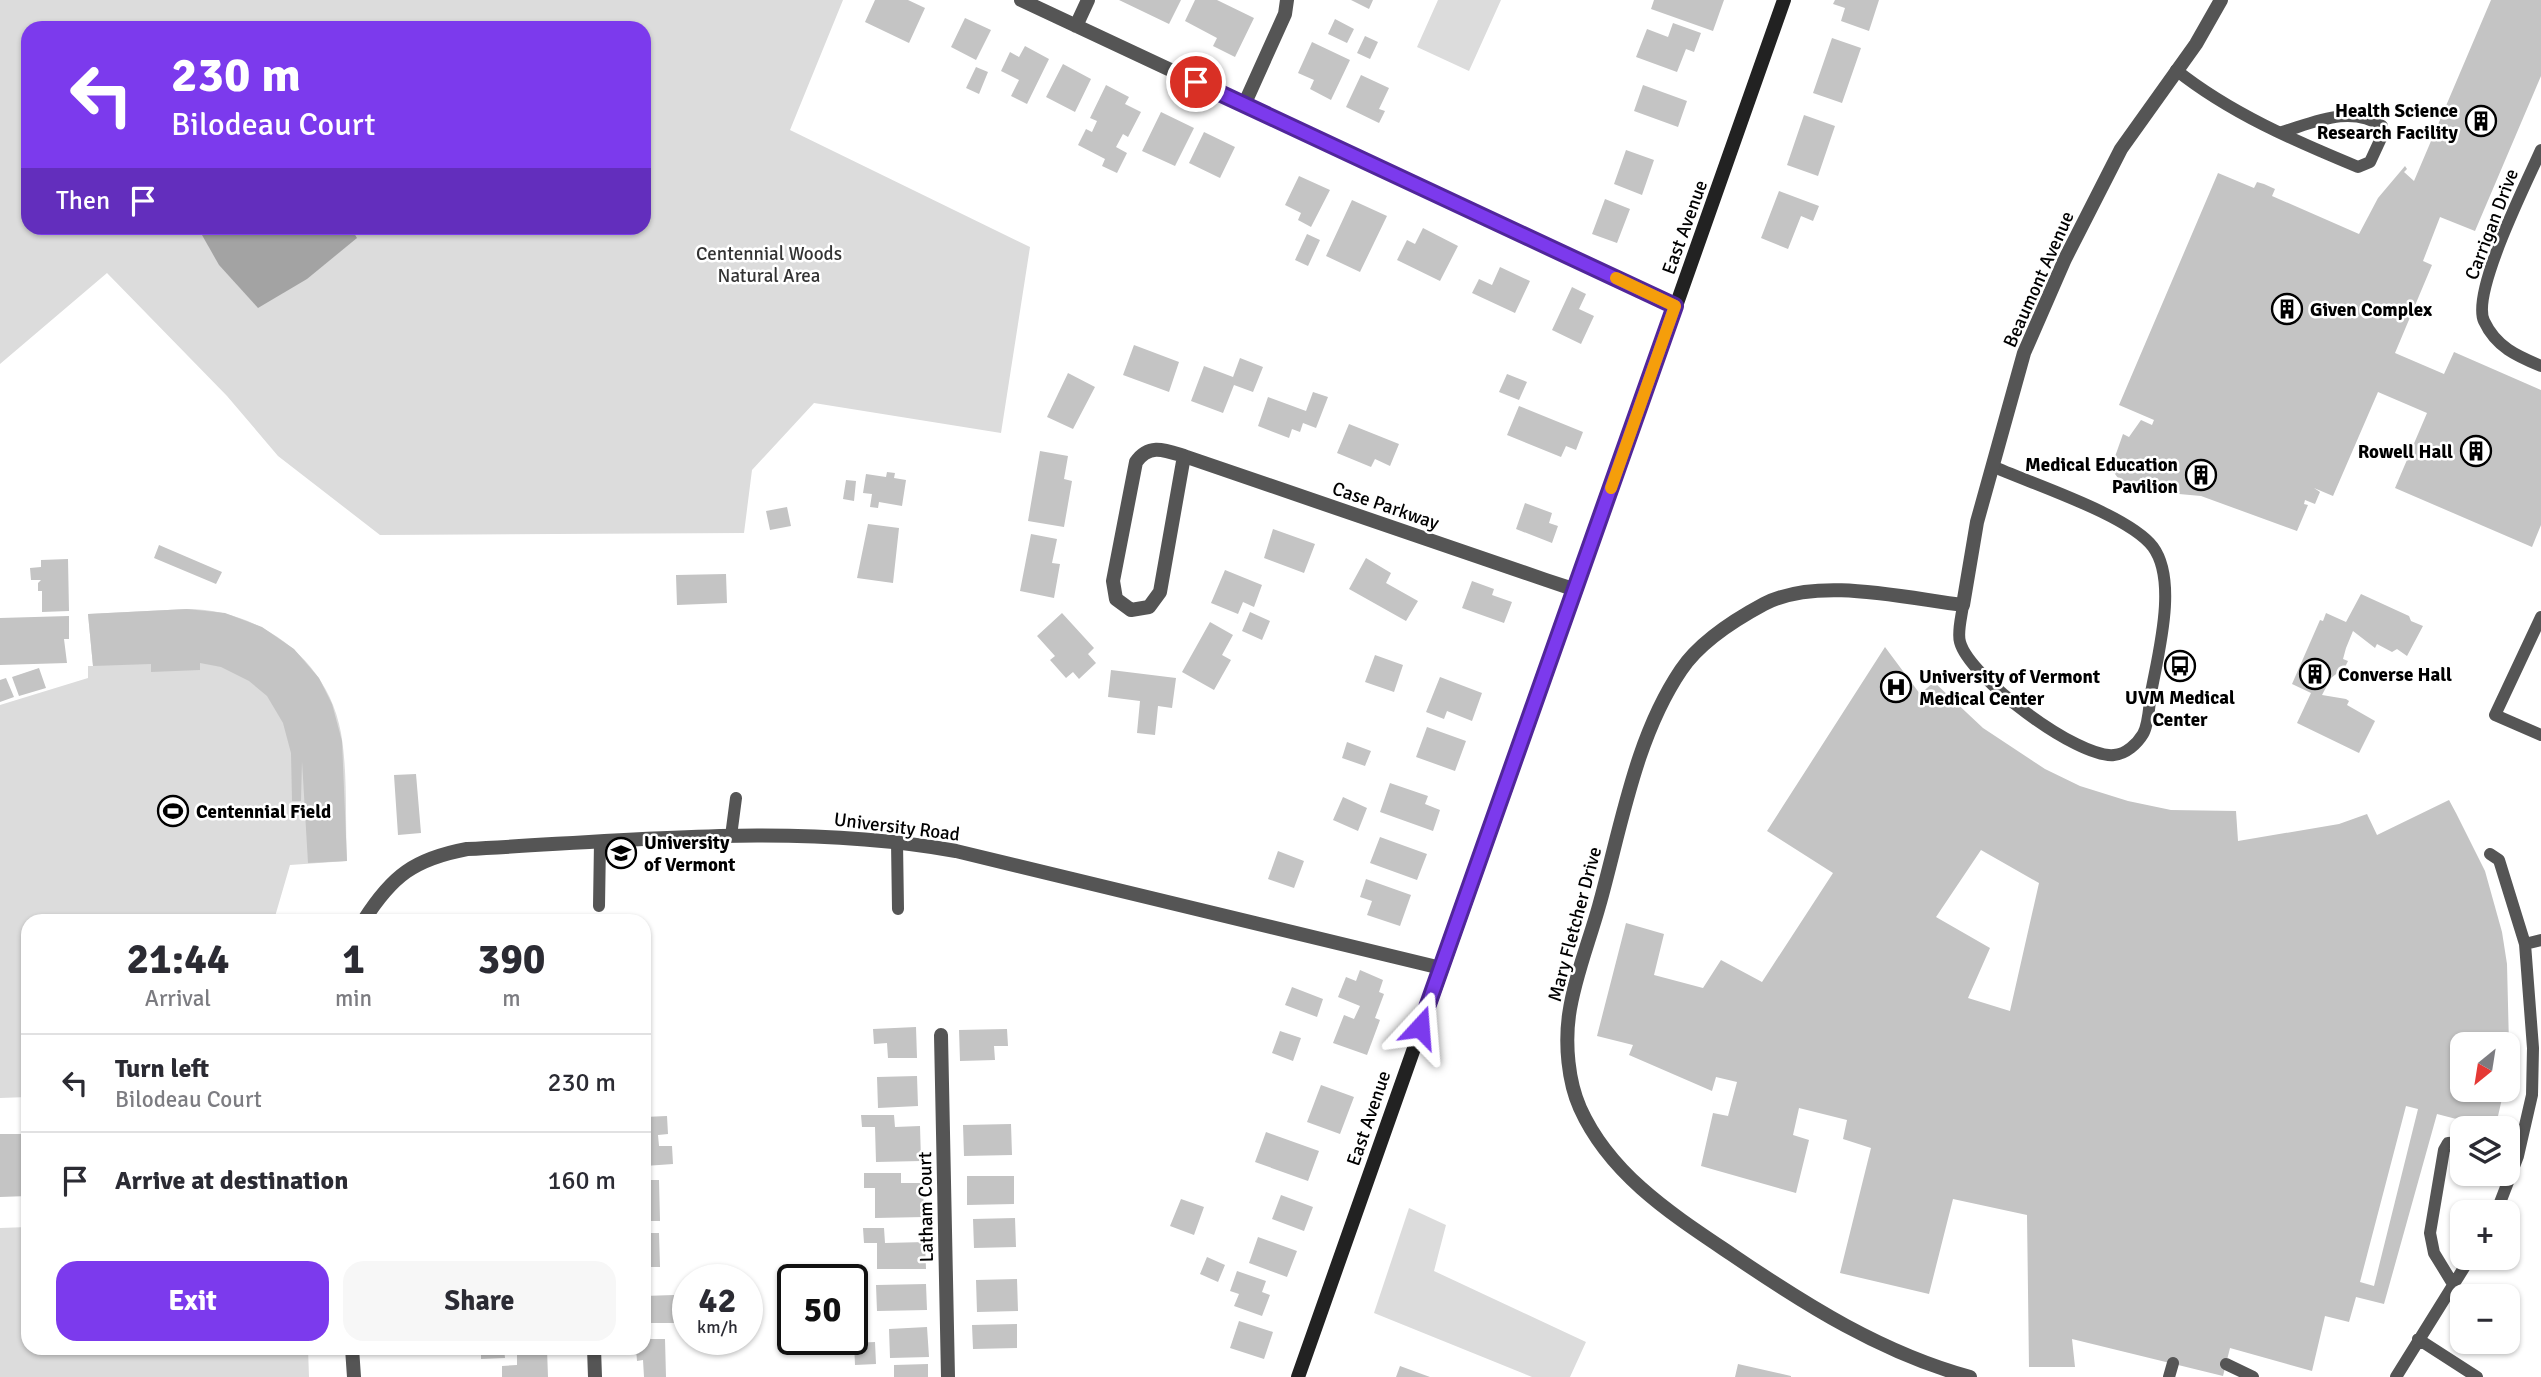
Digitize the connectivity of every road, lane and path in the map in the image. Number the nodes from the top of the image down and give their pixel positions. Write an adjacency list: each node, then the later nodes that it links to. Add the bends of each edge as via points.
1 (1021, 0): 6 (street)
2 (1088, 0): 6 (street)
3 (1287, 0): 8 (street)
4 (1784, 0): 11 (main road, East Avenue)
5 (2221, 0): 7 (street, Beaumont Avenue)
6 (1076, 26): 8 (street)
7 (2176, 70): 9 (lane, via 2208,95); 14 (street, Beaumont Avenue, via 2121,149 2065,259 2024,353)
8 (1244, 105): 11 (street)
9 (2282, 132): 9 (lane, via 2358,167 2370,162 2382,126 2339,114)
10 (2541, 150): 12 (lane, Carrigan Drive, via 2485,281 2483,319 2505,350)
11 (1675, 306): 15 (main road, East Avenue)
12 (2541, 366)
13 (1184, 456): 13 (street, Case Parkway, via 1156,448 1136,462 1112,586 1116,599 1126,608 1144,609 1158,596); 15 (street, Case Parkway)
14 (1993, 466): 16 (street, Beaumont Avenue, via 1977,522); 16 (lane, via 2129,526 2154,549 2164,579 2164,620 2145,732 2133,748 2113,756 2088,750 2011,703 1978,670 1959,642)
15 (1576, 590): 29 (main road, East Avenue)
16 (1963, 605): 46 (street, Mary Fletcher Drive, via 1821,590 1777,598 1716,636 1682,667 1642,749 1569,1016 1569,1068 1579,1106 1602,1149 1643,1191 1774,1284 1840,1324 1894,1350)
17 (2541, 617): 18 (lane, via 2495,715)
18 (2541, 736)
19 (736, 798): 20 (lane)
20 (731, 836): 21 (street, University Road); 22 (street, University Road, via 810,835)
21 (600, 842): 24 (lane); 26 (street, University Road, via 445,853 402,873 383,890)
22 (897, 842): 25 (lane); 29 (street, University Road, via 956,851)
23 (2490, 854): 28 (lane, via 2500,860)
24 (599, 906)
25 (898, 909)
26 (368, 914)
27 (2541, 940): 28 (lane)
28 (2525, 944): 31 (lane)
29 (1441, 968): 45 (main road, East Avenue)
30 (941, 1035): 44 (street, Latham Court)
31 (2537, 1049): 32 (lane, via 2532,1094)
32 (2520, 1133)
33 (2450, 1143): 35 (lane, via 2444,1150 2430,1233 2434,1253)
34 (2462, 1270): 35 (lane)
35 (2453, 1284)
36 (2450, 1289): 37 (lane)
37 (2418, 1339): 49 (lane); 50 (lane)
38 (352, 1355): 42 (street)
39 (594, 1355): 43 (street)
40 (2173, 1363): 47 (lane)
41 (2226, 1364): 48 (lane)
42 (354, 1377)
43 (595, 1377)
44 (948, 1377)
45 (1298, 1377)
46 (1970, 1377)
47 (2169, 1377)
48 (2253, 1377)
49 (2396, 1377)
50 (2477, 1377)

